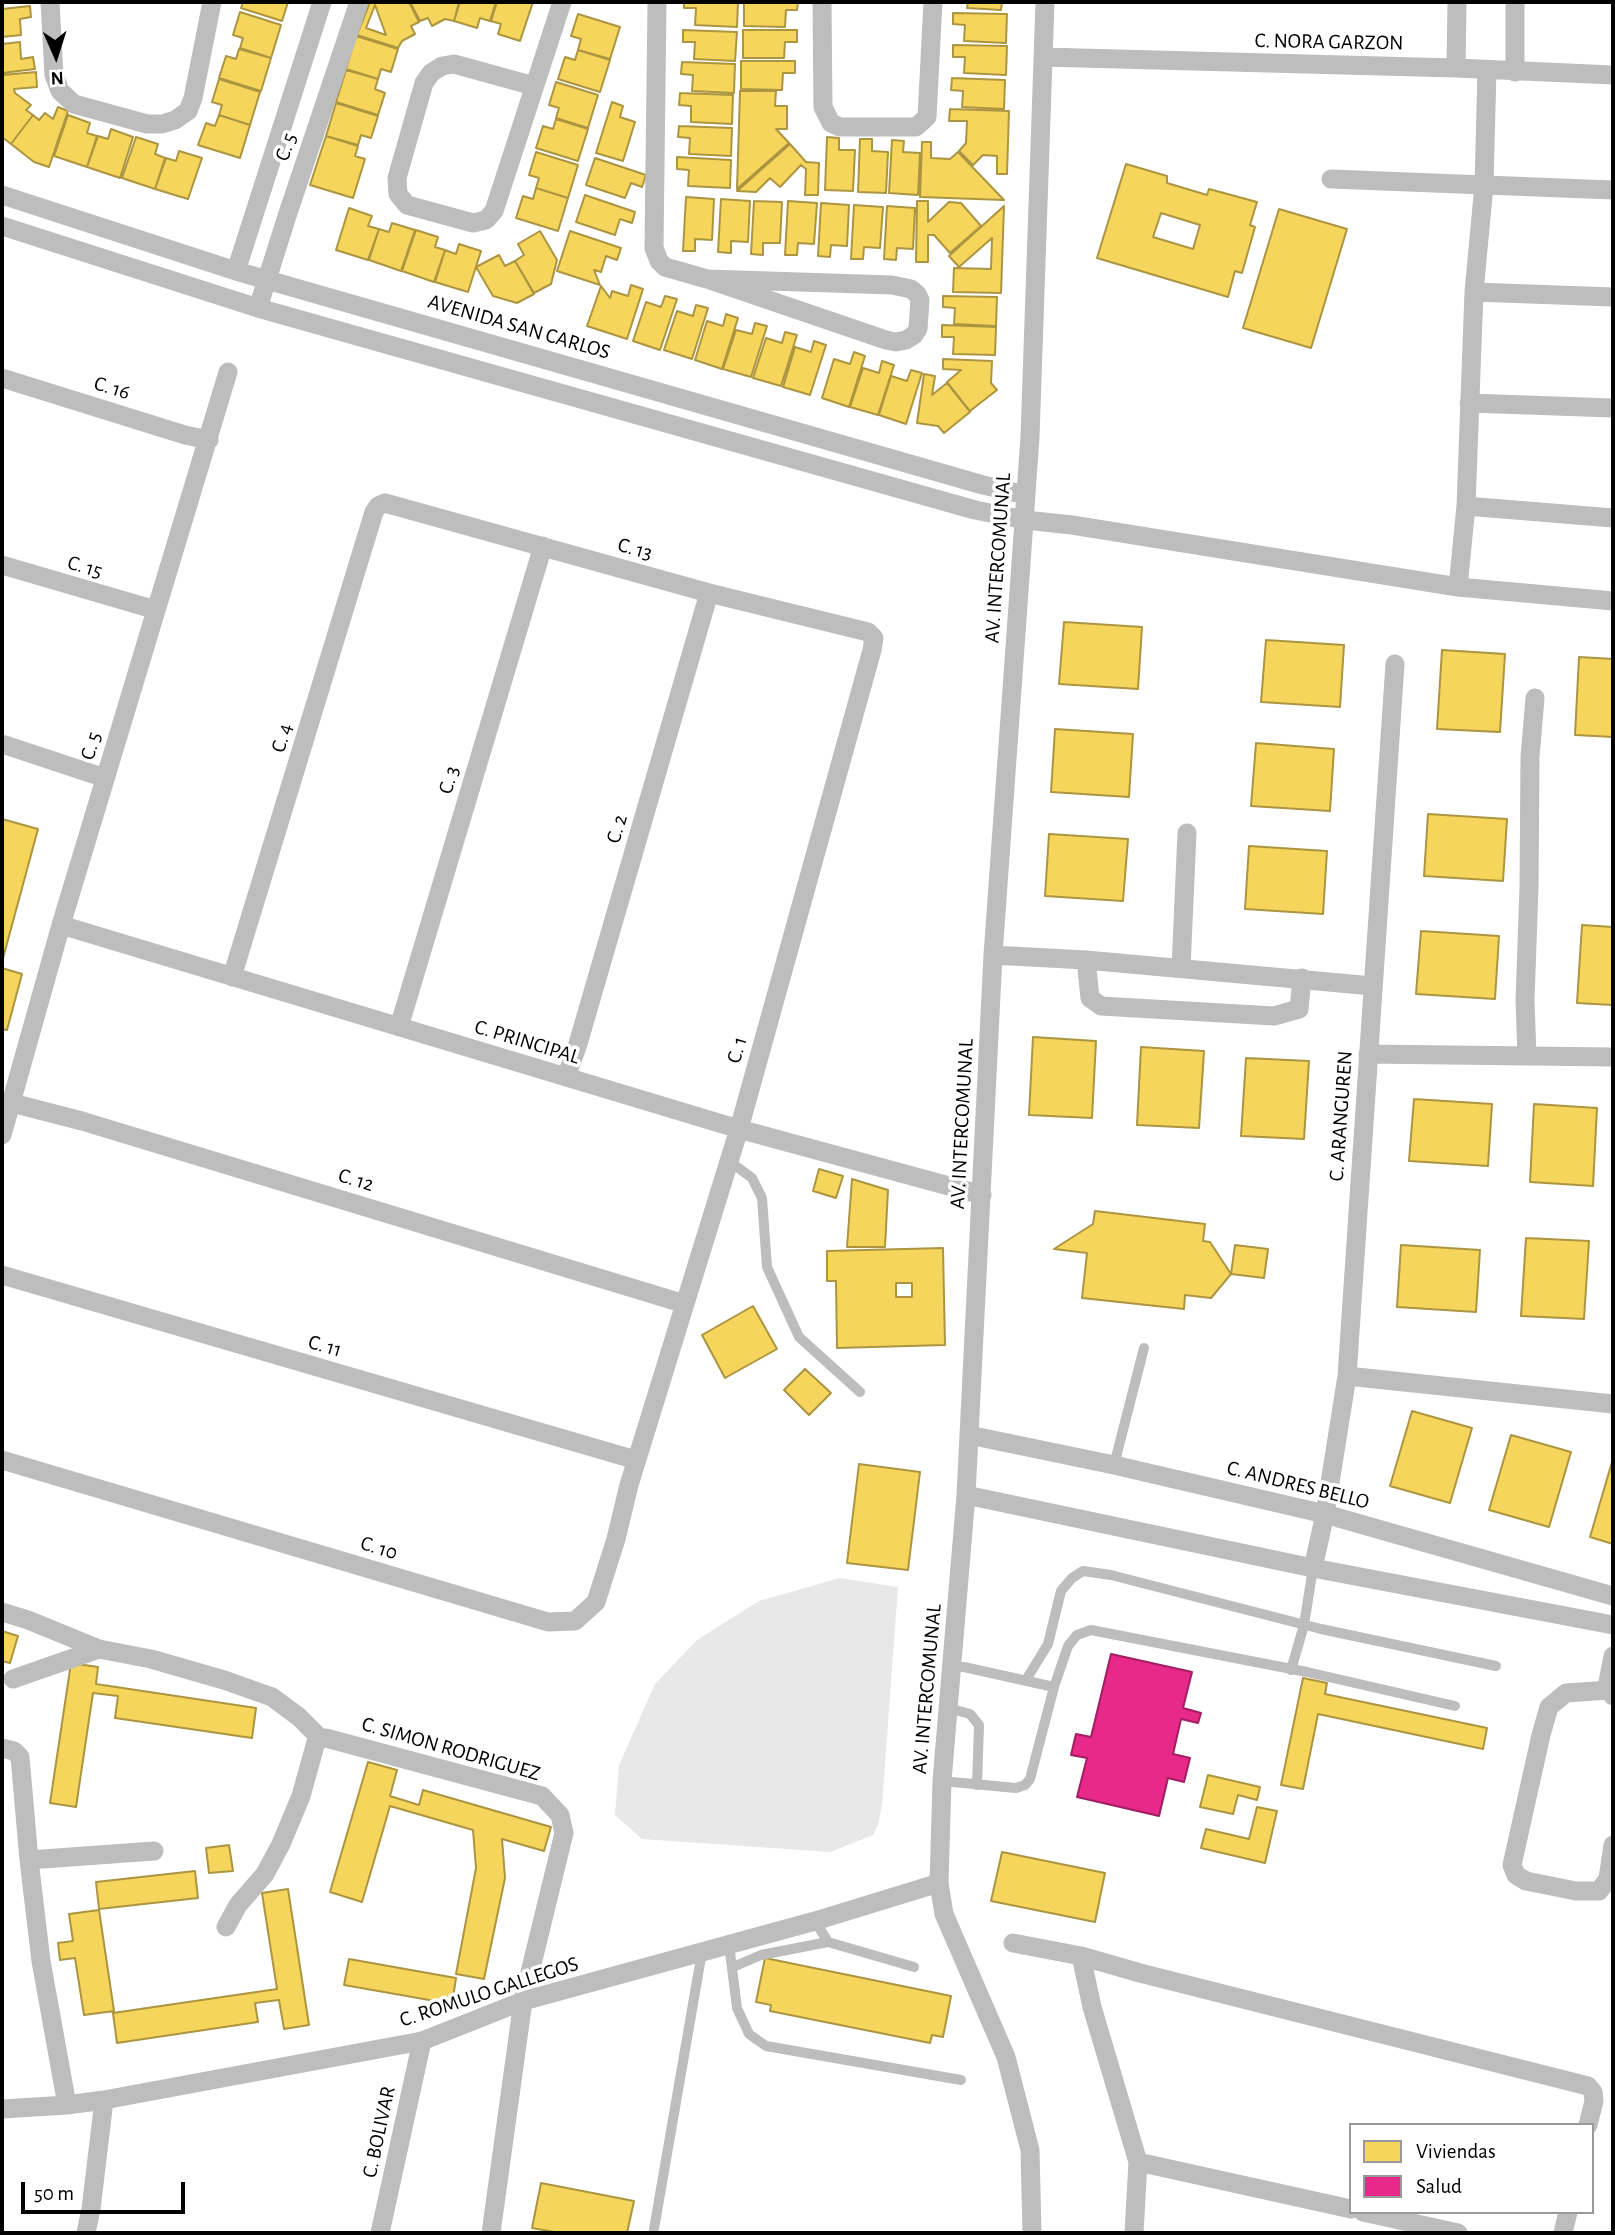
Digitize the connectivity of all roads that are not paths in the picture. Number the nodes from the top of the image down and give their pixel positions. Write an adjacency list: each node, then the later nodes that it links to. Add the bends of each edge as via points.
1 (50, 2): 2 (street, via 54,75 60,91 74,104 147,124 175,120 188,111)
2 (212, 2)
3 (322, 2): 22 (street)
4 (359, 2): 23 (street, C. 5)
5 (562, 2): 17 (street)
6 (657, 2): 27 (street, via 654,247 665,267)
7 (822, 2): 8 (street, via 823,107 831,123 840,127 916,127 927,117)
8 (933, 2)
9 (1045, 2): 12 (street, AV. INTERCOMUNAL)
10 (1457, 2): 13 (street)
11 (1515, 2): 15 (street)
12 (1042, 57): 13 (street, C. NORA GARZON); 36 (street, AV. INTERCOMUNAL)
13 (1456, 68): 14 (street, C. NORA GARZON)
14 (1487, 70): 15 (street, C. NORA GARZON); 19 (street)
15 (1515, 72): 16 (street, C. NORA GARZON)
16 (1613, 75)
17 (534, 86): 17 (street, via 494,211 486,220 473,223 407,205 398,194 397,178 424,83 432,73 454,64)
18 (1331, 179): 19 (street)
19 (1484, 185): 20 (street); 28 (street)
20 (1613, 190)
21 (2, 195): 25 (street, AVENIDA SAN CARLOS)
22 (258, 207): 23 (street); 25 (street)
23 (287, 216): 26 (street, C. 5)
24 (2, 226): 30 (street)
25 (236, 271): 26 (street, AVENIDA SAN CARLOS)
26 (268, 279): 30 (street, C. 5); 36 (street, AVENIDA SAN CARLOS)
27 (707, 279): 27 (street, via 886,340 906,340 918,329 919,300 911,289)
28 (1474, 292): 29 (street); 33 (street)
29 (1613, 298)
30 (258, 308): 40 (street, via 934,500)
31 (228, 372): 35 (street, C. 5)
32 (2, 378): 35 (street, C. 16)
33 (1469, 403): 34 (street); 37 (street)
34 (1613, 408)
35 (209, 440): 46 (street, C. 5)
36 (1026, 495): 40 (street, AV. INTERCOMUNAL)
37 (1466, 506): 39 (street); 43 (street)
38 (374, 512): 41 (street, C. 13, via 385,503); 57 (street, C. 4)
39 (1613, 519)
40 (1024, 520): 43 (street); 54 (street, AV. INTERCOMUNAL)
41 (543, 546): 44 (street, C. 13); 60 (street, C. 3)
42 (2, 565): 46 (street, C. 15)
43 (1458, 587): 45 (street)
44 (709, 593): 47 (street, C. 13, via 868,632 874,638); 64 (street, C. 2)
45 (1613, 601)
46 (156, 610): 51 (street, C. 5)
47 (873, 650): 66 (street, C. 1)
48 (1395, 664): 59 (street, C. ARANGUREN)
49 (1535, 698): 62 (street, via 1530,757)
50 (2, 744): 51 (street)
51 (105, 778): 53 (street, C. 5)
52 (1188, 833): 56 (street)
53 (61, 925): 57 (street, C. PRINCIPAL); 65 (street, C. 5)
54 (993, 955): 55 (street); 69 (street, AV. INTERCOMUNAL)
55 (1086, 960): 56 (street); 58 (street, via 1090,998 1101,1006 1274,1016 1299,1009)
56 (1181, 968): 58 (street)
57 (232, 976): 60 (street, C. PRINCIPAL)
58 (1302, 978): 59 (street)
59 (1373, 986): 61 (street, C. ARANGUREN)
60 (399, 1027): 64 (street, C. PRINCIPAL)
61 (1368, 1054): 62 (street); 73 (street, C. ARANGUREN)
62 (1527, 1056): 63 (street)
63 (1613, 1057)
64 (566, 1077): 66 (street, C. PRINCIPAL)
65 (12, 1103): 67 (street, C. 5); 71 (street, C. 12)
66 (739, 1129): 68 (street, C. 1); 69 (street, C. PRINCIPAL)
67 (2, 1135)
68 (729, 1161): 71 (street, C. 1); 74 (lane, via 752,1178 761,1198 767,1267 799,1337)
69 (982, 1195): 76 (street, AV. INTERCOMUNAL)
70 (2, 1275): 78 (street, C. 11)
71 (685, 1304): 78 (street, C. 1)
72 (1144, 1348): 79 (lane)
73 (1347, 1376): 75 (street); 81 (street, C. ARANGUREN)
74 (860, 1392)
75 (1613, 1405)
76 (969, 1435): 79 (street, C. ANDRES BELLO); 80 (street, AV. INTERCOMUNAL)
77 (2, 1460): 78 (street, C. 10, via 548,1622 575,1621 596,1602)
78 (636, 1460)
79 (1114, 1465): 81 (street, C. ANDRES BELLO)
80 (966, 1494): 82 (street); 90 (street, AV. INTERCOMUNAL)
81 (1325, 1514): 82 (street, C. ARANGUREN); 83 (street, C. ANDRES BELLO)
82 (1313, 1568): 85 (lane); 86 (street)
83 (1613, 1595)
84 (2, 1612): 87 (street)
85 (1304, 1625): 89 (lane); 91 (lane); 93 (lane, via 1083,1571 1061,1591 1048,1644)
86 (1613, 1625)
87 (99, 1649): 92 (street); 98 (street, via 151,1659 272,1697)
88 (1613, 1656): 95 (street, via 1608,1682)
89 (1496, 1666)
90 (951, 1667): 93 (lane); 97 (street, AV. INTERCOMUNAL)
91 (1291, 1670): 94 (lane, via 1091,1630 1072,1640); 96 (lane)
92 (13, 1679)
93 (1026, 1680): 94 (lane)
94 (1054, 1687): 101 (lane, via 1030,1779 1016,1788)
95 (1611, 1693): 102 (street, via 1566,1693 1549,1707 1512,1865 1516,1875 1526,1881 1599,1891 1608,1878)
96 (1455, 1706)
97 (948, 1708): 100 (street, AV. INTERCOMUNAL); 101 (lane, via 971,1714 979,1725)
98 (321, 1739): 107 (street, via 316,1742 281,1844); 115 (street, C. SIMON RODRIGUEZ, via 542,1796 560,1815 564,1833)
99 (8, 1750): 104 (street, via 20,1756)
100 (942, 1781): 101 (lane); 105 (street, AV. INTERCOMUNAL)
101 (977, 1785)
102 (1613, 1845)
103 (154, 1850): 104 (street)
104 (29, 1860): 119 (street, via 41,1961)
105 (939, 1883): 106 (street, C. ROMULO GALLEGOS); 130 (street, AV. INTERCOMUNAL, via 944,1914 1006,2057 1030,2150)
106 (815, 1921): 108 (lane); 110 (street, C. ROMULO GALLEGOS)
107 (226, 1927)
108 (828, 1942): 113 (lane, via 761,1955); 114 (lane)
109 (1013, 1943): 112 (street)
110 (729, 1944): 111 (street, C. ROMULO GALLEGOS); 113 (lane)
111 (702, 1952): 115 (street, C. ROMULO GALLEGOS); 126 (lane)
112 (1081, 1956): 121 (street, via 1588,2086 1594,2101); 122 (street)
113 (733, 1967): 117 (lane, via 737,2008 749,2034 766,2046)
114 (914, 1967)
115 (523, 2001): 116 (street, C. ROMULO GALLEGOS); 129 (street, C. SIMON RODRIGUEZ)
116 (422, 2041): 118 (street, C. ROMULO GALLEGOS); 128 (street, C. BOLIVAR)
117 (961, 2080)
118 (104, 2100): 119 (street, C. ROMULO GALLEGOS); 127 (street)
119 (67, 2105): 120 (street, C. ROMULO GALLEGOS)
120 (2, 2109)
121 (1588, 2123)
122 (1138, 2162): 123 (street); 131 (street)
123 (1349, 2209)
124 (1372, 2214): 132 (street)
125 (1568, 2214): 133 (street)
126 (654, 2229)
127 (86, 2233)
128 (380, 2233)
129 (491, 2233)
130 (1032, 2233)
131 (1134, 2233)
132 (1458, 2233)
133 (1563, 2233)

